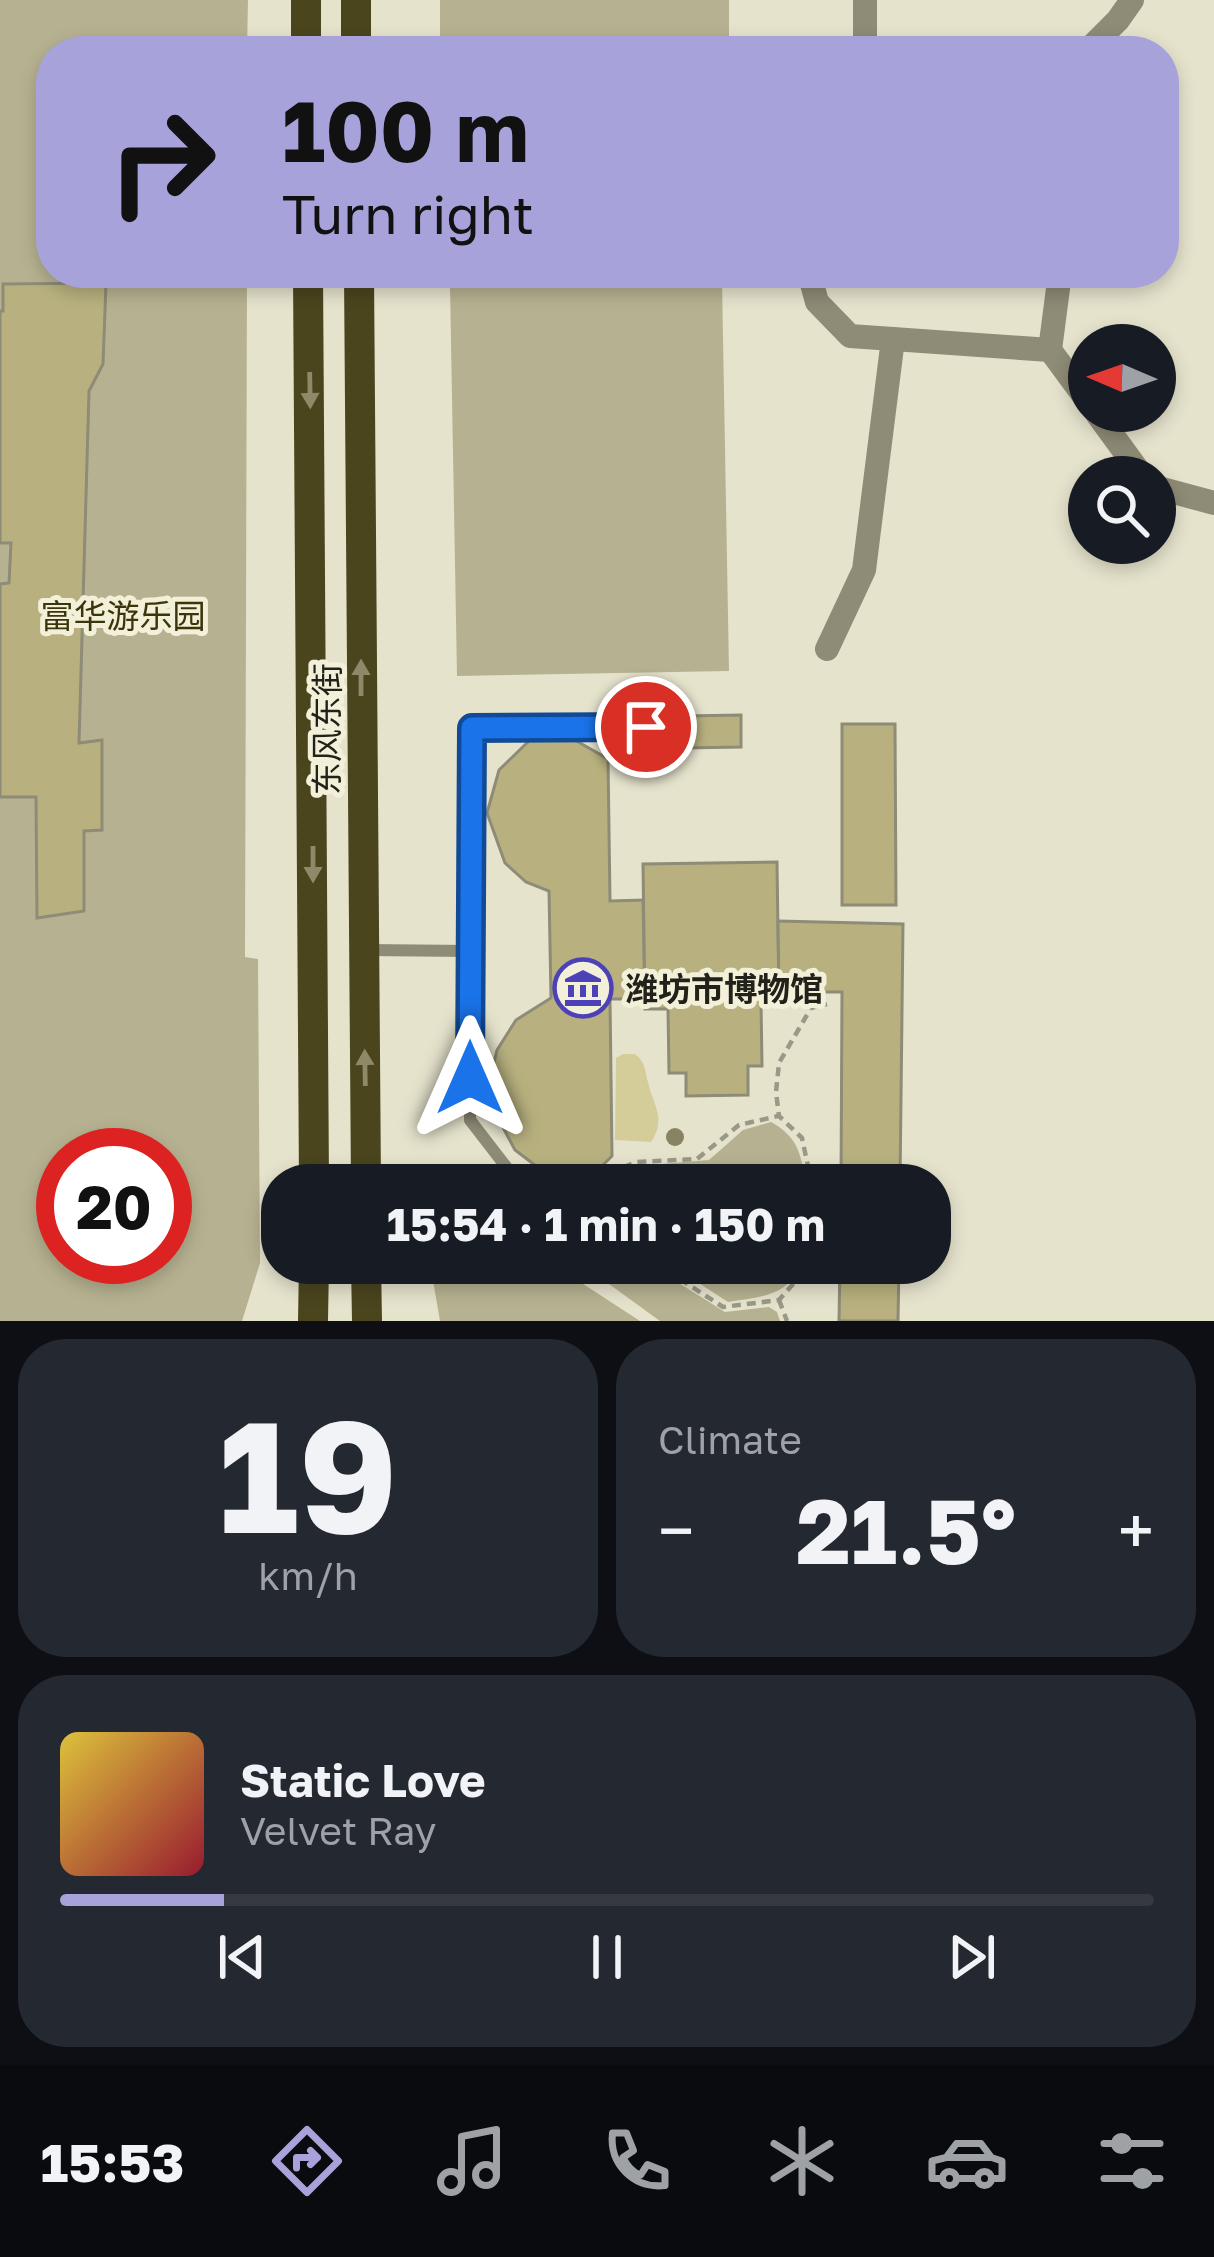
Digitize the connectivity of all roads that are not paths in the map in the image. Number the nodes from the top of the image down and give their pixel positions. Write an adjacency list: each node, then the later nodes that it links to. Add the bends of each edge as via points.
1 (306, 0): 5 (main road)
2 (356, 0): 6 (main road)
3 (866, 0): 7 (street)
4 (1132, 0): 8 (street)
5 (306, 36)
6 (356, 36)
7 (866, 36)
8 (1102, 36)
9 (308, 288): 22 (main road, 东风东街, one-way to 22)
10 (358, 288): 20 (main road, 东风东街, one-way to 10)
11 (813, 288): 13 (street, via 850,336)
12 (1058, 288): 14 (street)
13 (893, 339): 14 (street); 18 (street, via 864,570)
14 (1050, 350): 15 (street)
15 (1068, 374)
16 (1176, 492): 17 (street)
17 (1214, 502)
18 (826, 650)
19 (646, 727): 21 (lane, via 472,728)
20 (364, 950): 21 (lane); 23 (main road, 东风东街, one-way to 20)
21 (470, 951): 24 (lane, via 470,1120)
22 (314, 1164)
23 (366, 1164)
24 (504, 1164)
25 (314, 1284): 27 (main road)
26 (366, 1284): 28 (main road)
27 (313, 1321)
28 (367, 1321)

